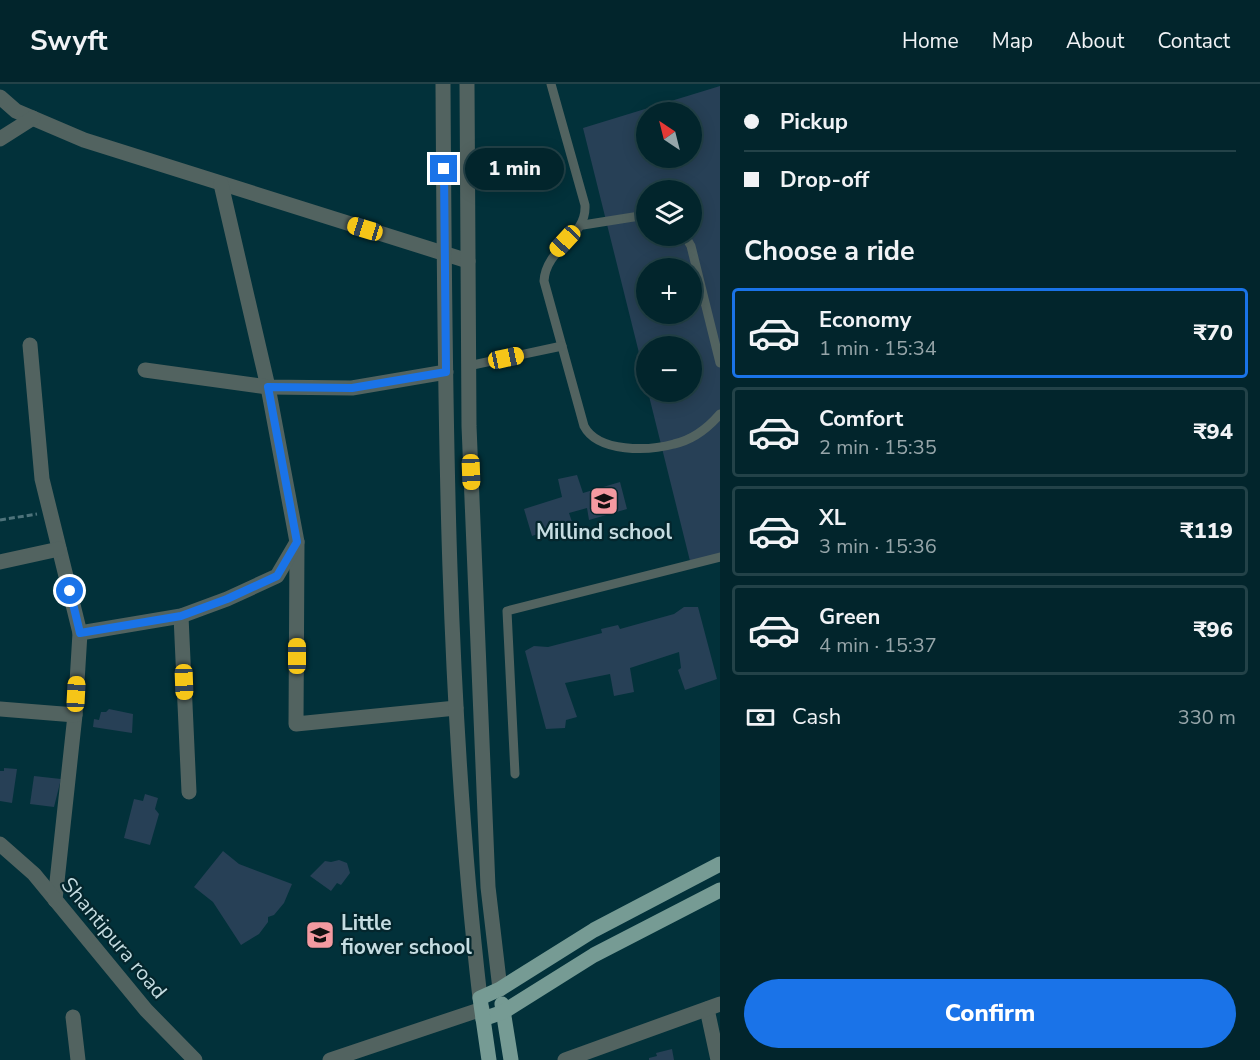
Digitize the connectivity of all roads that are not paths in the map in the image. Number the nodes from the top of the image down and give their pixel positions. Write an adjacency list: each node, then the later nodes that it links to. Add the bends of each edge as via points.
1 (443, 84): 11 (street)
2 (467, 84): 12 (street)
3 (551, 84): 9 (lane, via 585,205)
4 (0, 97): 5 (street, via 16,111)
5 (33, 118): 6 (street); 7 (street, via 84,140)
6 (0, 139)
7 (221, 184): 11 (street); 19 (street)
8 (636, 217): 9 (lane)
9 (583, 225): 14 (lane, via 555,252 545,271 546,290)
10 (691, 246): 15 (lane)
11 (444, 254): 12 (street); 18 (street)
12 (468, 261): 16 (street)
13 (30, 345): 22 (street, via 42,479)
14 (562, 346): 16 (lane); 20 (lane, via 584,426 599,441 633,447 675,444 702,431)
15 (720, 363)
16 (468, 366): 36 (street, via 488,887)
17 (145, 369): 19 (street)
18 (446, 372): 19 (street, via 352,388); 27 (street)
19 (268, 387): 21 (street)
20 (720, 414)
21 (297, 542): 25 (street, via 277,576); 27 (street, via 296,724)
22 (59, 549): 24 (street); 26 (street)
23 (720, 557): 30 (lane, via 507,611)
24 (0, 562)
25 (181, 616): 26 (street); 31 (street)
26 (80, 633): 29 (street)
27 (456, 708): 38 (street)
28 (0, 709): 29 (street)
29 (75, 715): 35 (street)
30 (515, 774)
31 (189, 792)
32 (0, 844): 35 (street, Shantipura road, via 34,874)
33 (720, 864): 36 (main road, via 594,930)
34 (720, 890): 39 (main road, via 594,955)
35 (55, 900): 43 (street, Shantipura road, via 146,1010)
36 (500, 989): 38 (main road); 39 (main road)
37 (714, 1007): 41 (street); 47 (street)
38 (482, 1009): 39 (main road); 44 (street); 45 (main road)
39 (504, 1012): 46 (main road)
40 (73, 1017): 42 (street)
41 (716, 1036): 48 (street)
42 (78, 1060)
43 (195, 1060)
44 (330, 1060)
45 (489, 1060)
46 (511, 1060)
47 (565, 1060)
48 (718, 1060)

